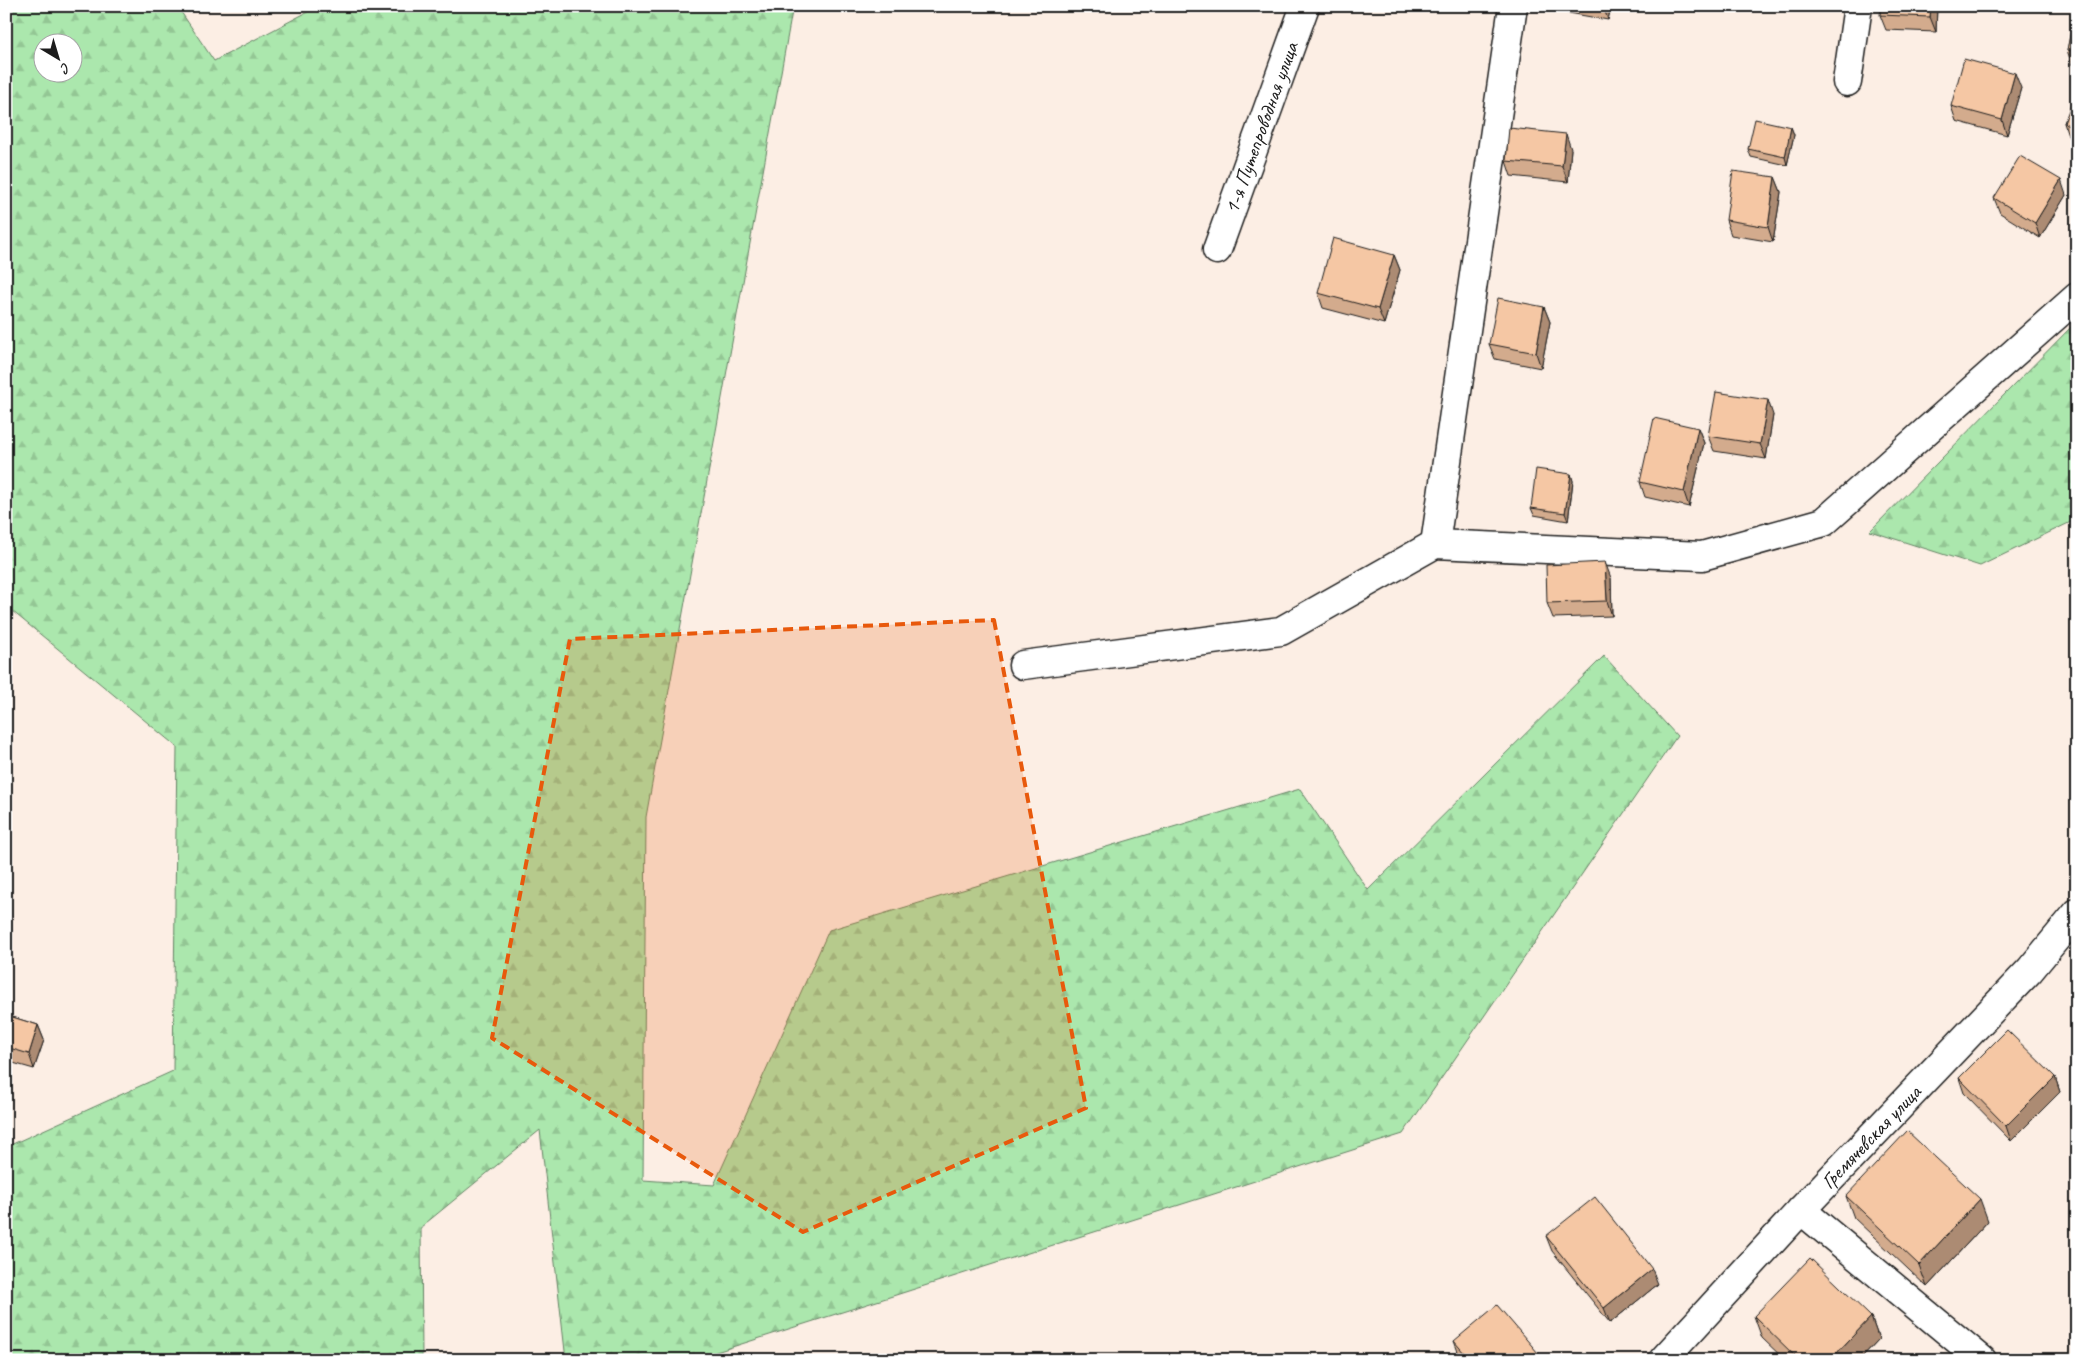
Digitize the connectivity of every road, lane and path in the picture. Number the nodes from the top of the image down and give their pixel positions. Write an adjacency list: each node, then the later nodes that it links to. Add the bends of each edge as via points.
1 (1305, 6): 5 (street, 1-я Путепроводная улица)
2 (1513, 6): 7 (street)
3 (1858, 6): 4 (street)
4 (1847, 82)
5 (1217, 250)
6 (2077, 296): 7 (street, via 1824,522 1702,556)
7 (1436, 544): 8 (street, via 1281,631)
8 (1023, 665)
9 (2077, 913): 10 (street, Гремячевская улица, via 2030,970)
10 (1801, 1210): 11 (street, Гремячевская улица); 12 (street)
11 (1663, 1360)
12 (1982, 1360)

